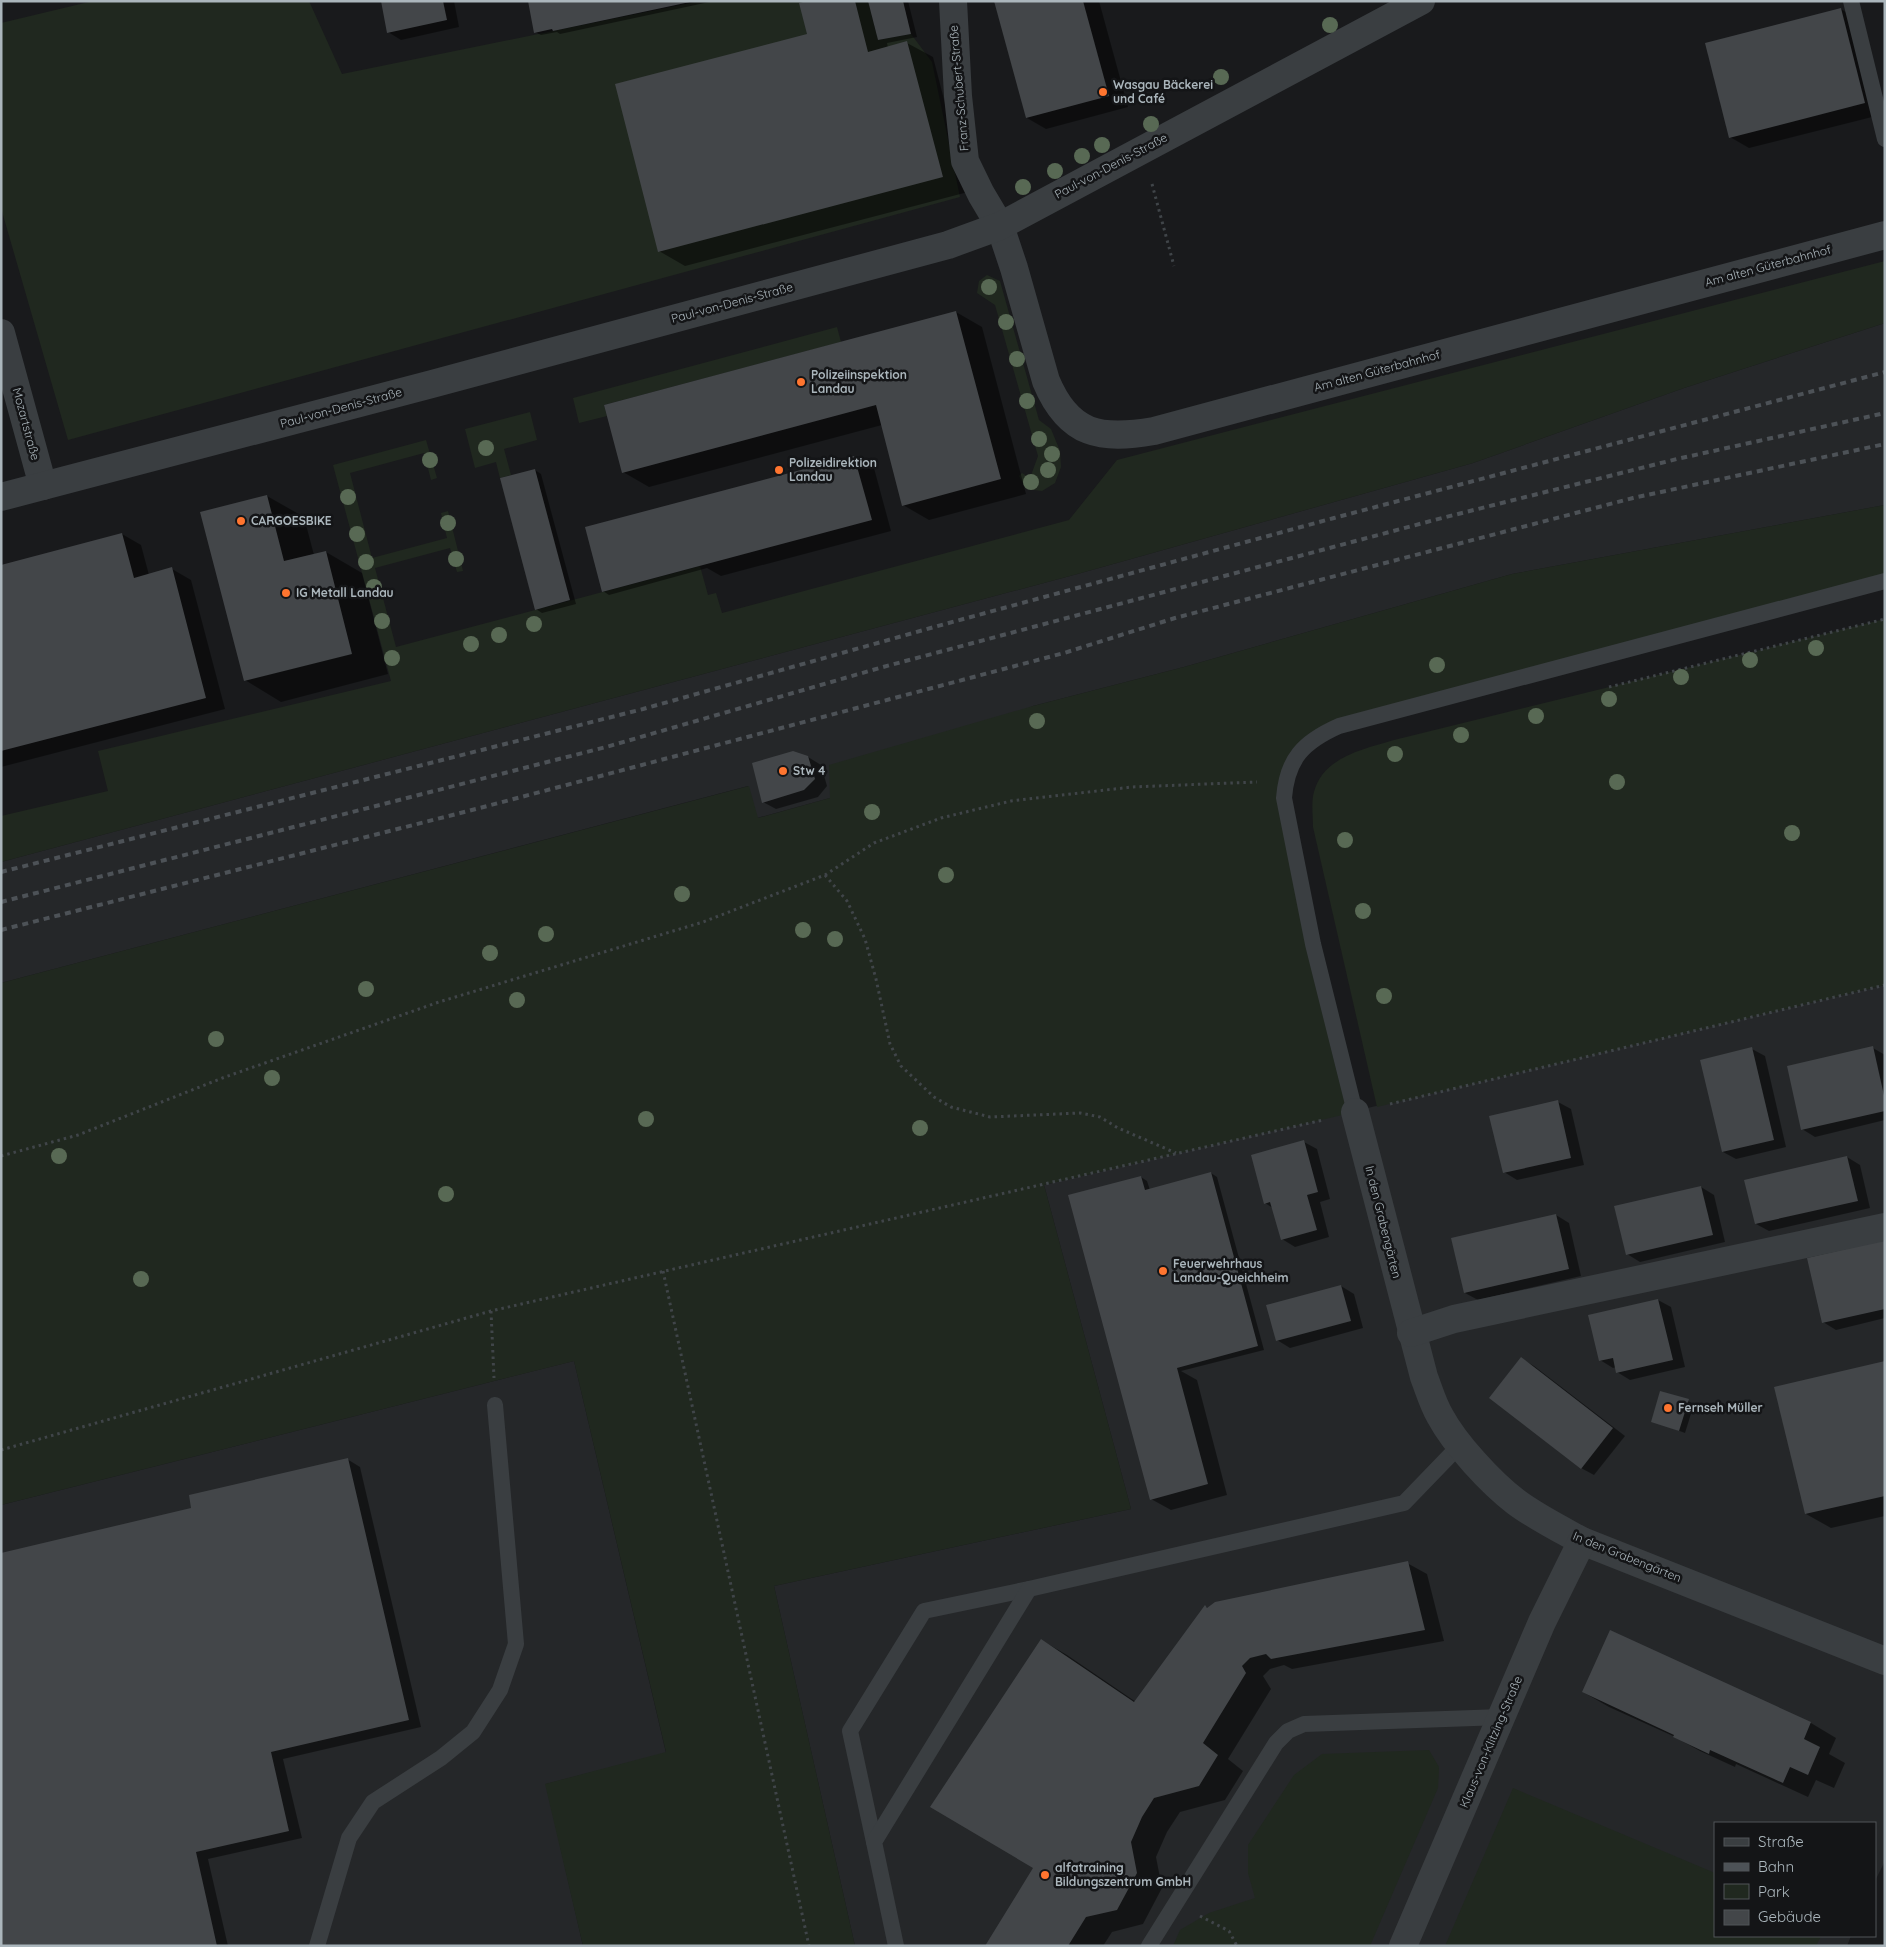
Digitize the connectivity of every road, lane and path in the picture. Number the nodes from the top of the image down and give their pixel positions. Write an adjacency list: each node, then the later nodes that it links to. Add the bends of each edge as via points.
1 (953, 1): 6 (street, Franz-Schubert-Straße, via 965,161)
2 (1421, 1): 5 (street, Paul-von-Denis-Straße)
3 (1852, 1): 4 (lane)
4 (1885, 139)
5 (1142, 150): 6 (street, Paul-von-Denis-Straße); 8 (path)
6 (1000, 226): 7 (street, Am alten Güterbahnhof, via 1053,398 1074,422 1092,431 1125,436); 10 (street, Paul-von-Denis-Straße, via 948,245)
7 (1885, 234)
8 (1174, 266)
9 (1, 333): 10 (street, Mozartstraße)
10 (44, 486): 11 (street, Paul-von-Denis-Straße)
11 (1, 497)
12 (1885, 581): 15 (lane, via 1339,726 1310,741)
13 (1885, 619): 14 (path)
14 (1606, 688)
15 (1285, 780): 16 (path, via 1132,787 1011,801 941,818 874,843); 18 (lane, via 1284,798 1299,881)
16 (825, 875): 19 (path, via 847,901 865,939 890,1044 901,1066 934,1097 951,1107 990,1117 1080,1113 1100,1117); 20 (path, via 703,922 439,1002 225,1077 78,1135)
17 (1885, 985): 18 (path)
18 (1355, 1112): 19 (path); 24 (street, In den Grabengärten)
19 (1178, 1154): 22 (path)
20 (1, 1156)
21 (1885, 1226): 24 (street, via 1454,1319)
22 (663, 1271): 23 (path); 35 (path)
23 (491, 1311): 25 (path); 27 (path)
24 (1411, 1333): 26 (street, In den Grabengärten, via 1440,1416)
25 (495, 1405): 34 (lane, via 516,1644 500,1690 473,1732 441,1758 373,1802 349,1838)
26 (1460, 1445): 28 (street, In den Grabengärten, via 1516,1502); 29 (lane, via 1404,1503)
27 (1, 1450)
28 (1582, 1541): 30 (street, In den Grabengärten); 31 (street, Klaus-von-Klitzing-Straße, via 1542,1622)
29 (1029, 1589): 32 (lane); 32 (lane, via 924,1611 850,1731)
30 (1882, 1657)
31 (1502, 1716): 33 (lane, via 1304,1724 1288,1731 1276,1742); 39 (street, Klaus-von-Klitzing-Straße)
32 (874, 1842): 36 (lane)
33 (1176, 1904): 37 (lane); 38 (path, via 1229,1931)
34 (317, 1946)
35 (809, 1946)
36 (896, 1946)
37 (1149, 1946)
38 (1237, 1946)
39 (1403, 1946)

